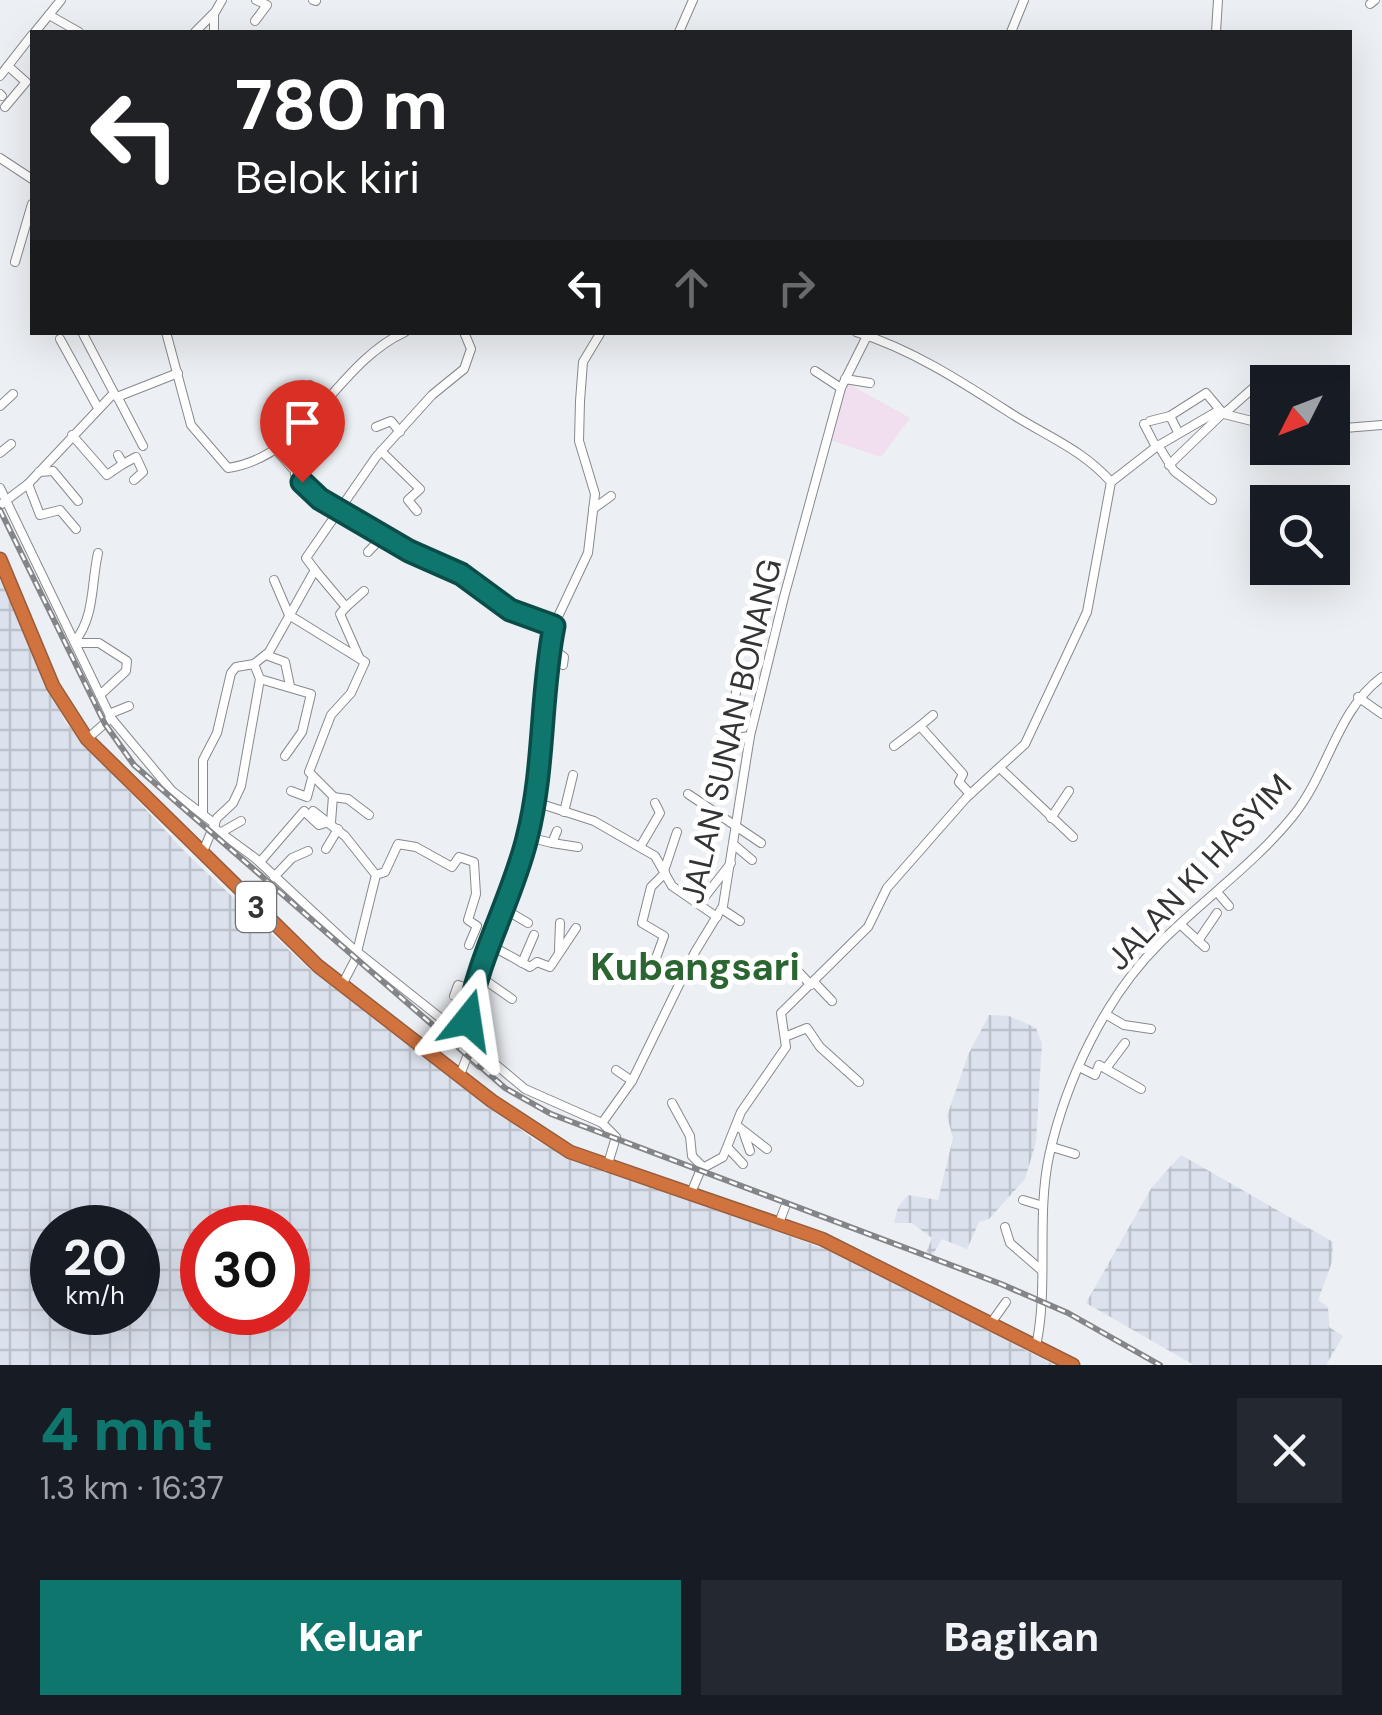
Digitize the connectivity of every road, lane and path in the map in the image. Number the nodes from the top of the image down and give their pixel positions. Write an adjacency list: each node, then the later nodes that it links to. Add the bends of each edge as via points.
1 (61, 0): 9 (street)
2 (222, 0): 8 (street)
3 (256, 0): 7 (street)
4 (693, 0): 15 (street)
5 (1024, 0): 16 (street)
6 (1218, 0): 17 (street)
7 (268, 2): 10 (street)
8 (214, 13): 13 (street); 14 (street)
9 (49, 15): 11 (street); 12 (street)
10 (256, 21)
11 (37, 30)
12 (75, 30)
13 (197, 30)
14 (214, 30)
15 (681, 30)
16 (1012, 30)
17 (1216, 30)
18 (30, 39): 19 (street)
19 (8, 66): 20 (street); 21 (street, via 26,82)
20 (0, 76)
21 (5, 107)
22 (0, 158): 23 (street)
23 (30, 177)
24 (30, 211): 25 (street)
25 (15, 262)
26 (83, 335): 34 (street)
27 (167, 335): 36 (street)
28 (401, 335): 44 (street, via 364,356)
29 (465, 335): 53 (street, via 471,349 464,369)
30 (598, 335): 75 (street, via 584,362 579,441)
31 (868, 335): 39 (street, JALAN SUNAN BONANG)
32 (870, 335): 68 (street, via 992,400 1074,450)
33 (60, 339): 35 (street)
34 (94, 360): 35 (street); 42 (street)
35 (78, 368): 46 (street)
36 (178, 372): 42 (street); 60 (street, via 193,430 224,466)
37 (815, 372): 39 (street)
38 (870, 383): 39 (street)
39 (843, 384): 106 (street, JALAN SUNAN BONANG)
40 (1250, 390): 47 (street)
41 (13, 394): 45 (street)
42 (116, 395): 46 (street); 58 (street)
43 (293, 395): 44 (street, via 310,385)
44 (327, 398): 60 (street)
45 (0, 406)
46 (98, 408): 56 (street)
47 (1224, 412): 48 (street, via 1206,393); 49 (street); 54 (street); 64 (street)
48 (1170, 416): 54 (street); 59 (street, via 1147,423)
49 (1250, 420)
50 (1382, 425): 52 (street)
51 (376, 426): 53 (street, via 391,421)
52 (1350, 428)
53 (400, 432): 61 (street)
54 (1178, 432): 59 (street)
55 (269, 434): 60 (street)
56 (72, 435): 65 (street); 67 (street, via 107,474 136,457 143,472)
57 (12, 444): 62 (street)
58 (143, 446)
59 (1157, 446): 64 (street); 68 (street)
60 (279, 449): 66 (street)
61 (381, 451): 76 (street); 77 (street, via 420,489 408,500)
62 (0, 452)
63 (324, 453): 66 (street)
64 (1169, 466): 73 (street)
65 (39, 472): 69 (street); 72 (street, via 54,471)
66 (295, 474): 76 (street)
67 (134, 480)
68 (1111, 482): 110 (street, via 1088,612 1029,736)
69 (28, 484): 74 (street); 78 (street, via 40,515 60,510)
70 (0, 488): 74 (street)
71 (611, 496): 75 (street)
72 (78, 500)
73 (1212, 500)
74 (2, 503): 89 (street)
75 (594, 509): 88 (street, via 588,553)
76 (338, 510): 79 (street); 83 (street, via 306,560)
77 (417, 511)
78 (76, 528)
79 (384, 535): 80 (street); 88 (street, via 455,571 510,610)
80 (368, 552)
81 (98, 553): 89 (street, via 89,619)
82 (0, 560): 107 (highway, 3, via 53,686)
83 (315, 570): 86 (street); 87 (street)
84 (274, 580): 87 (street)
85 (364, 591): 86 (street)
86 (346, 606): 92 (street, via 340,614)
87 (289, 614): 91 (street); 92 (street)
88 (554, 626): 90 (street)
89 (76, 642): 99 (street); 99 (street, via 99,643 127,660 122,677)
90 (550, 647): 94 (street, via 564,657); 118 (street)
91 (266, 655): 93 (street); 97 (street, via 285,662)
92 (359, 657): 112 (street, via 364,667 331,715)
93 (254, 664): 96 (street); 122 (street, via 231,673 217,733 203,760)
94 (563, 665)
95 (1382, 677): 100 (street, JALAN KI HASYIM)
96 (260, 679): 97 (street); 128 (street, via 241,786)
97 (290, 686): 109 (street, via 311,694 302,732)
98 (737, 687): 106 (street, via 728,734)
99 (100, 695): 104 (street)
100 (1358, 697): 102 (street); 148 (street, JALAN KI HASYIM, via 1310,794)
101 (128, 706): 104 (street)
102 (1382, 714)
103 (933, 715): 105 (street)
104 (110, 716): 107 (street); 122 (street, via 172,791)
105 (920, 726): 108 (street); 116 (street, via 949,754)
106 (750, 736): 127 (street, JALAN SUNAN BONANG)
107 (87, 739): 141 (highway, 3)
108 (894, 746)
109 (285, 756)
110 (1001, 770): 116 (street); 124 (street)
111 (573, 774): 121 (street)
112 (312, 778): 114 (street, via 307,797); 117 (street)
113 (1068, 790): 124 (street)
114 (291, 792)
115 (688, 794): 127 (street)
116 (970, 794): 168 (street, via 886,888 868,927)
117 (333, 797): 123 (street); 126 (street)
118 (536, 802): 121 (street); 132 (street)
119 (655, 803): 138 (street, via 660,813)
120 (313, 810): 126 (street)
121 (564, 812): 138 (street)
122 (202, 814): 128 (street)
123 (369, 815)
124 (1050, 818): 133 (street)
125 (241, 821): 128 (street)
126 (330, 822): 129 (street); 143 (street, via 319,824 304,811)
127 (737, 825): 135 (street); 136 (street, JALAN SUNAN BONANG)
128 (216, 828): 141 (street); 143 (street)
129 (338, 830): 139 (street); 146 (street)
130 (557, 832): 134 (street)
131 (678, 832): 145 (street)
132 (528, 837): 134 (street); 150 (street)
133 (1073, 838)
134 (552, 843): 137 (street)
135 (761, 843)
136 (733, 844): 142 (street); 144 (street, JALAN SUNAN BONANG)
137 (578, 847)
138 (640, 848): 145 (street)
139 (326, 849)
140 (308, 851): 147 (street)
141 (202, 854): 169 (highway, 3)
142 (752, 860)
143 (260, 862): 147 (street)
144 (731, 864): 149 (street); 152 (street, JALAN SUNAN BONANG)
145 (665, 872): 149 (street, via 676,890); 164 (street, via 649,892 642,922 664,936)
146 (376, 875): 161 (street, via 386,872 398,844 453,867 459,857 474,862 476,894 468,920 477,926); 163 (street)
147 (274, 876): 163 (street)
148 (1217, 892): 151 (street); 157 (street, JALAN KI HASYIM)
149 (700, 903): 152 (street)
150 (508, 906): 154 (street); 160 (street)
151 (1229, 906)
152 (720, 913): 155 (street); 184 (street, JALAN SUNAN BONANG)
153 (1216, 913): 157 (street, via 1202,944)
154 (525, 920)
155 (740, 921)
156 (560, 923): 162 (street)
157 (1181, 925): 174 (street, JALAN KI HASYIM)
158 (576, 928): 162 (street)
159 (534, 935): 165 (street)
160 (490, 944): 165 (street); 167 (street)
161 (470, 945)
162 (559, 950): 165 (street, via 550,968)
163 (357, 952): 169 (street); 177 (street)
164 (656, 958)
165 (522, 963)
166 (790, 963): 168 (street)
167 (479, 976): 170 (street); 172 (street)
168 (813, 984): 173 (street); 176 (street, via 780,1015)
169 (342, 986): 183 (highway, 3)
170 (475, 990): 171 (street, via 458,985); 177 (street)
171 (454, 996)
172 (512, 998)
173 (832, 1001)
174 (1107, 1015): 175 (street, via 1124,1026); 180 (street, JALAN KI HASYIM)
175 (1151, 1029)
176 (787, 1036): 185 (street, via 808,1029); 189 (street)
177 (466, 1039): 179 (street)
178 (1124, 1043): 181 (street)
179 (468, 1054): 183 (street); 188 (street, via 480,1065 494,1064 524,1089)
180 (1080, 1067): 181 (street, via 1094,1075 1099,1065); 191 (street, JALAN KI HASYIM)
181 (1107, 1067): 186 (street)
182 (616, 1070): 184 (street)
183 (460, 1075): 197 (highway, 3, via 546,1139)
184 (632, 1080): 188 (street, JALAN SUNAN BONANG)
185 (859, 1082)
186 (1140, 1089)
187 (672, 1103): 198 (street, via 690,1136 692,1156)
188 (602, 1122): 197 (street, via 616,1137)
189 (736, 1125): 190 (street); 192 (street)
190 (744, 1134): 193 (street); 194 (street)
191 (1052, 1147): 195 (street); 202 (street, JALAN KI HASYIM)
192 (728, 1148): 196 (street); 198 (street, via 722,1160)
193 (767, 1150)
194 (750, 1151)
195 (1076, 1154)
196 (744, 1164)
197 (607, 1167): 199 (highway, 3)
198 (704, 1167): 199 (street)
199 (692, 1193): 203 (highway, 3)
200 (1023, 1200): 202 (street)
201 (785, 1206): 203 (street)
202 (1042, 1206): 205 (street, JALAN KI HASYIM)
203 (779, 1223): 207 (highway, 3)
204 (1005, 1227): 205 (street, via 1010,1243)
205 (1040, 1269): 208 (street, JALAN KI HASYIM)
206 (1006, 1302): 207 (street)
207 (991, 1323): 208 (highway, 3)
208 (1036, 1346): 209 (highway, 3)
209 (1073, 1365)

